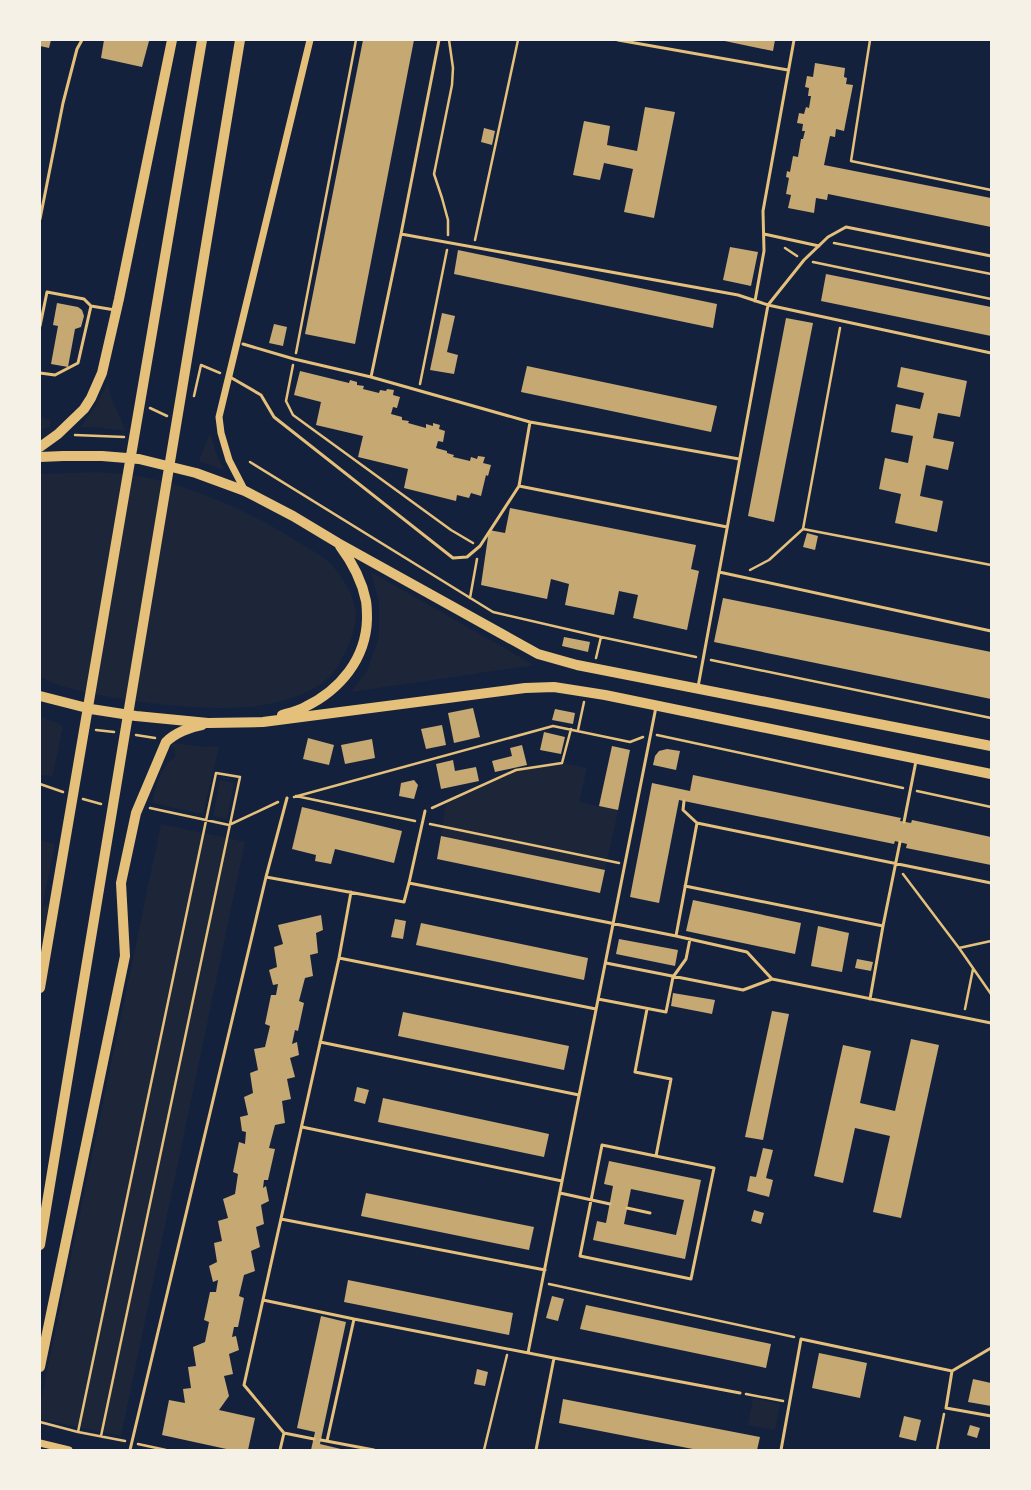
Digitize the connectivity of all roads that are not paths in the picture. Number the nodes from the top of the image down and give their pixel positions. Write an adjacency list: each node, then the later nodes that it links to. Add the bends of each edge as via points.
1 (82, 40): 10 (lane, via 77,49 64,103)
2 (172, 40): 18 (main road)
3 (202, 40): 63 (main road)
4 (240, 40): 80 (main road)
5 (310, 40): 23 (street)
6 (439, 40): 11 (lane)
7 (618, 40): 9 (lane)
8 (794, 40): 9 (lane)
9 (788, 70): 12 (lane, via 763,212)
10 (40, 219)
11 (401, 234): 15 (lane, via 738,295); 24 (lane)
12 (764, 234): 13 (lane); 15 (lane, via 764,251)
13 (819, 246): 14 (lane, via 828,237 846,227); 16 (lane, via 804,260)
14 (991, 256)
15 (755, 301): 16 (lane)
16 (768, 305): 21 (lane); 28 (lane)
17 (91, 306): 18 (lane); 19 (lane, via 84,299 47,292); 22 (lane, via 78,363 55,375)
18 (117, 310): 26 (main road, via 97,386 84,409)
19 (40, 326)
20 (243, 344): 24 (lane)
21 (991, 353)
22 (40, 373)
23 (230, 377): 29 (lane, via 261,395 274,416 453,558 467,557 480,546); 30 (street, via 219,417 221,433 228,460)
24 (371, 377): 25 (lane)
25 (530, 422): 28 (lane); 29 (lane)
26 (40, 447)
27 (40, 457): 30 (main road, via 102,456 139,459 196,473)
28 (739, 459): 31 (lane)
29 (519, 486): 31 (lane)
30 (246, 491): 32 (main road)
31 (727, 527): 33 (lane)
32 (338, 543): 35 (main road, via 538,654 577,665); 38 (main road, via 353,565 367,602 366,626 359,655 344,679 320,699)
33 (719, 572): 34 (lane); 35 (lane)
34 (991, 631)
35 (697, 689): 40 (main road)
36 (40, 696): 39 (main road, via 91,709)
37 (656, 705): 38 (main road, via 587,691 532,687); 41 (main road); 55 (lane)
38 (263, 722): 39 (main road)
39 (208, 723): 87 (main road, via 185,730 166,742 136,813 121,884 125,956)
40 (991, 746)
41 (916, 759): 42 (main road); 46 (lane)
42 (991, 774)
43 (287, 798): 50 (lane)
44 (684, 801): 47 (lane, via 683,810)
45 (425, 811): 51 (lane)
46 (904, 822)
47 (697, 823): 49 (lane); 53 (lane)
48 (900, 842): 49 (lane)
49 (895, 863): 52 (lane); 56 (lane)
50 (266, 877): 54 (lane); 97 (lane)
51 (409, 883): 54 (lane, via 404,902); 55 (lane)
52 (991, 883)
53 (685, 886): 56 (lane); 57 (lane)
54 (351, 892): 59 (lane)
55 (613, 924): 57 (lane); 60 (lane)
56 (883, 926): 65 (lane)
57 (676, 936): 58 (lane)
58 (690, 939): 61 (lane, via 686,959); 62 (lane, via 747,952)
59 (339, 958): 67 (lane); 69 (lane)
60 (606, 963): 61 (lane); 64 (lane)
61 (673, 977): 62 (lane, via 742,990); 66 (lane, via 666,1012)
62 (772, 979): 65 (lane)
63 (40, 988)
64 (598, 999): 66 (lane); 67 (lane)
65 (870, 999): 68 (lane)
66 (647, 1008): 72 (lane, via 635,1072 671,1079)
67 (596, 1009): 70 (lane)
68 (991, 1023)
69 (320, 1042): 70 (lane); 71 (lane)
70 (579, 1095): 73 (lane)
71 (302, 1127): 73 (lane); 79 (lane)
72 (656, 1156): 75 (lane, via 602,1145); 75 (lane, via 714,1168 691,1279 580,1256)
73 (562, 1181): 74 (lane)
74 (560, 1193): 75 (lane); 81 (lane)
75 (591, 1200): 76 (lane)
76 (610, 1204)
77 (627, 1208): 78 (lane)
78 (650, 1213)
79 (281, 1219): 81 (lane); 82 (lane)
80 (40, 1245)
81 (545, 1270): 85 (lane)
82 (263, 1300): 83 (lane); 91 (lane, via 244,1386)
83 (354, 1319): 85 (lane); 94 (lane)
84 (991, 1348): 88 (lane)
85 (528, 1353): 86 (lane)
86 (554, 1358): 89 (lane); 100 (lane)
87 (40, 1367)
88 (952, 1371): 90 (lane, via 946,1408); 101 (lane, via 801,1339)
89 (740, 1392)
90 (991, 1416)
91 (284, 1433): 92 (lane); 98 (lane)
92 (314, 1438)
93 (321, 1440): 94 (lane)
94 (327, 1441): 99 (lane)
95 (40, 1443): 96 (street)
96 (69, 1450)
97 (130, 1450)
98 (280, 1450)
99 (374, 1450)
100 (536, 1450)
101 (781, 1450)

